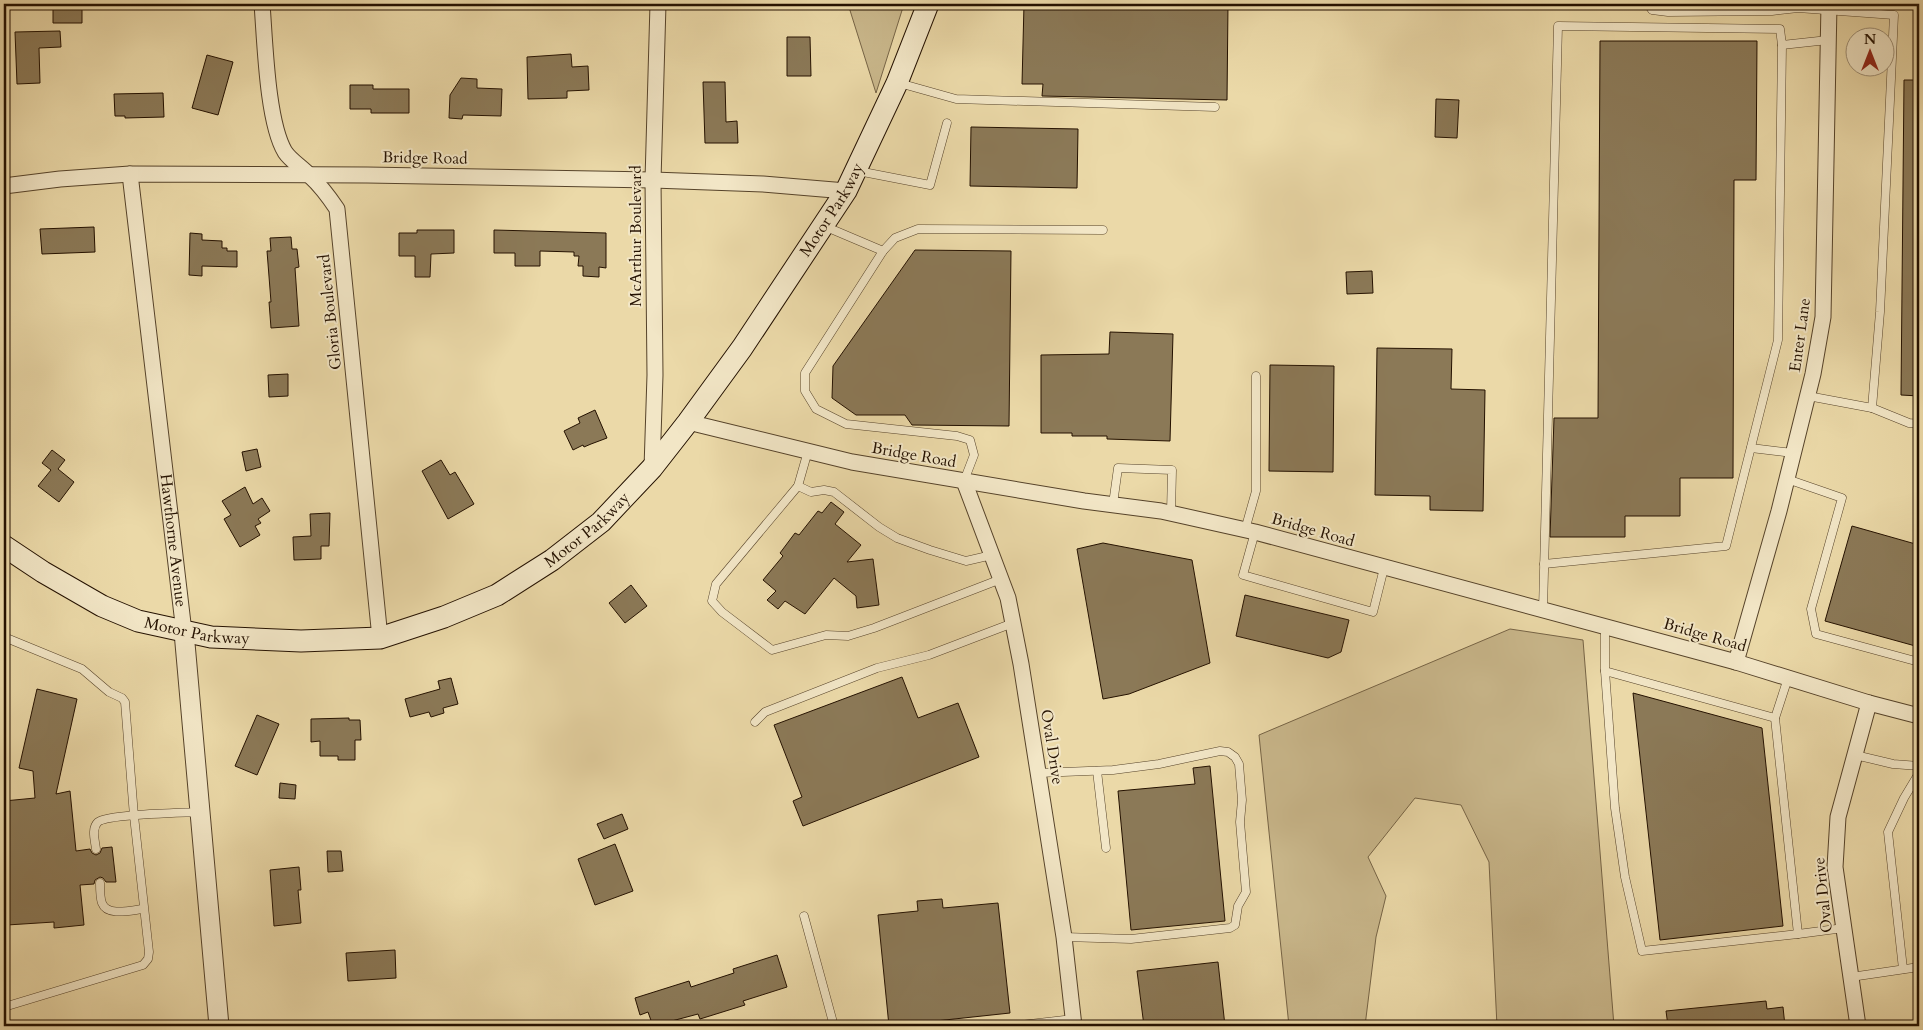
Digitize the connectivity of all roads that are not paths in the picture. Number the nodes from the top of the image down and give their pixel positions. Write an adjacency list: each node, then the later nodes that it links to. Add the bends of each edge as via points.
1 (262, 4): 14 (street, Gloria Boulevard, via 277,136 286,154)
2 (658, 4): 15 (street, McArthur Boulevard)
3 (928, 4): 9 (main road, Motor Parkway)
4 (1648, 4): 6 (lane, via 1652,10 1668,12 1716,13)
5 (1829, 6): 6 (lane); 7 (street, Enter Lane); 23 (lane, via 1894,15 1880,312)
6 (1786, 7)
7 (1828, 40): 8 (lane); 22 (street, Enter Lane, via 1823,317)
8 (1782, 45): 26 (lane, via 1778,340); 38 (lane, via 1780,29 1558,26)
9 (897, 83): 10 (lane, via 956,99); 12 (main road, Motor Parkway)
10 (1215, 107)
11 (948, 123): 12 (lane, via 930,185)
12 (856, 171): 17 (main road, Motor Parkway)
13 (130, 174): 14 (street, Bridge Road); 16 (street, Bridge Road); 44 (street, Hawthorne Avenue)
14 (309, 174): 15 (street, Bridge Road); 46 (street, Gloria Boulevard, via 337,209)
15 (653, 180): 17 (street, Bridge Road); 29 (street, McArthur Boulevard, via 655,374)
16 (4, 186)
17 (846, 191): 18 (main road, Motor Parkway)
18 (824, 226): 20 (lane); 24 (main road, Motor Parkway)
19 (1103, 230): 20 (lane, via 918,229 895,238)
20 (883, 251): 31 (lane, via 805,373 805,391 816,409 846,424 970,440 974,455)
21 (1256, 376): 35 (lane, via 1256,491)
22 (1808, 396): 23 (lane); 28 (street, Enter Lane)
23 (1872, 408): 25 (lane)
24 (688, 422): 27 (street, Bridge Road); 29 (main road, Motor Parkway)
25 (1919, 424)
26 (1751, 448): 28 (lane); 38 (lane, via 1726,546)
27 (808, 451): 31 (street, Bridge Road); 32 (lane)
28 (1793, 453): 30 (street, Enter Lane)
29 (652, 468): 46 (main road, Motor Parkway, via 601,522 552,560 505,590 444,617)
30 (1787, 478): 47 (street, Enter Lane); 48 (lane, via 1842,498 1811,609 1816,634)
31 (964, 481): 33 (street, Bridge Road); 37 (street, Oval Drive)
32 (798, 486): 37 (lane, via 811,492 834,492 897,538 930,550 966,561); 40 (lane, via 716,584 712,601 772,650 826,635 848,636 874,628)
33 (1113, 504): 34 (street, Bridge Road); 34 (lane, via 1118,468 1172,470)
34 (1171, 513): 35 (street, Bridge Road)
35 (1250, 531): 39 (street, Bridge Road); 39 (lane, via 1243,575 1374,612)
36 (4, 546): 44 (main road, Motor Parkway, via 102,606 138,621)
37 (992, 555): 40 (street, Oval Drive)
38 (1544, 564): 41 (lane)
39 (1384, 568): 41 (street, Bridge Road)
40 (1000, 579): 42 (street, Oval Drive)
41 (1543, 610): 43 (street, Bridge Road)
42 (1013, 623): 54 (lane, via 929,655 877,668 765,712); 58 (street, Oval Drive)
43 (1605, 626): 47 (street, Bridge Road); 49 (lane)
44 (184, 632): 46 (main road, Motor Parkway, via 211,637 301,642); 60 (street, Hawthorne Avenue)
45 (4, 637): 61 (lane, via 82,669 125,702)
46 (380, 638)
47 (1736, 662): 50 (street, Bridge Road)
48 (1919, 662)
49 (1605, 671): 53 (lane); 68 (lane, via 1615,808 1625,877 1642,951)
50 (1788, 678): 51 (street, Bridge Road); 53 (lane)
51 (1869, 703): 52 (street, Bridge Road); 55 (street, Oval Drive)
52 (1919, 716)
53 (1776, 718): 68 (lane)
54 (755, 722)
55 (1854, 756): 56 (lane); 67 (street, Oval Drive, via 1838,817 1835,867)
56 (1919, 766)
57 (1098, 771): 58 (lane); 63 (lane); 69 (lane, via 1159,764 1220,751 1235,757 1239,764 1246,892 1238,906 1235,924 1230,928 1131,939)
58 (1038, 773): 69 (street, Oval Drive)
59 (1919, 773): 71 (lane, via 1888,832)
60 (200, 812): 61 (lane); 75 (street, Hawthorne Avenue)
61 (134, 816): 62 (lane, via 98,822 94,829); 65 (lane)
62 (96, 848)
63 (1106, 848)
64 (100, 883): 65 (lane, via 102,904 107,910)
65 (143, 909): 73 (lane, via 149,952 143,965)
66 (804, 916): 76 (lane)
67 (1844, 928): 68 (lane); 72 (street, Oval Drive)
68 (1798, 934)
69 (1064, 937): 74 (street, Oval Drive)
70 (1919, 967): 71 (lane)
71 (1903, 969): 72 (lane)
72 (1851, 977): 78 (street, Oval Drive)
73 (4, 1006)
74 (1073, 1023): 77 (lane)
75 (218, 1026)
76 (834, 1026)
77 (1013, 1026)
78 (1858, 1026)

